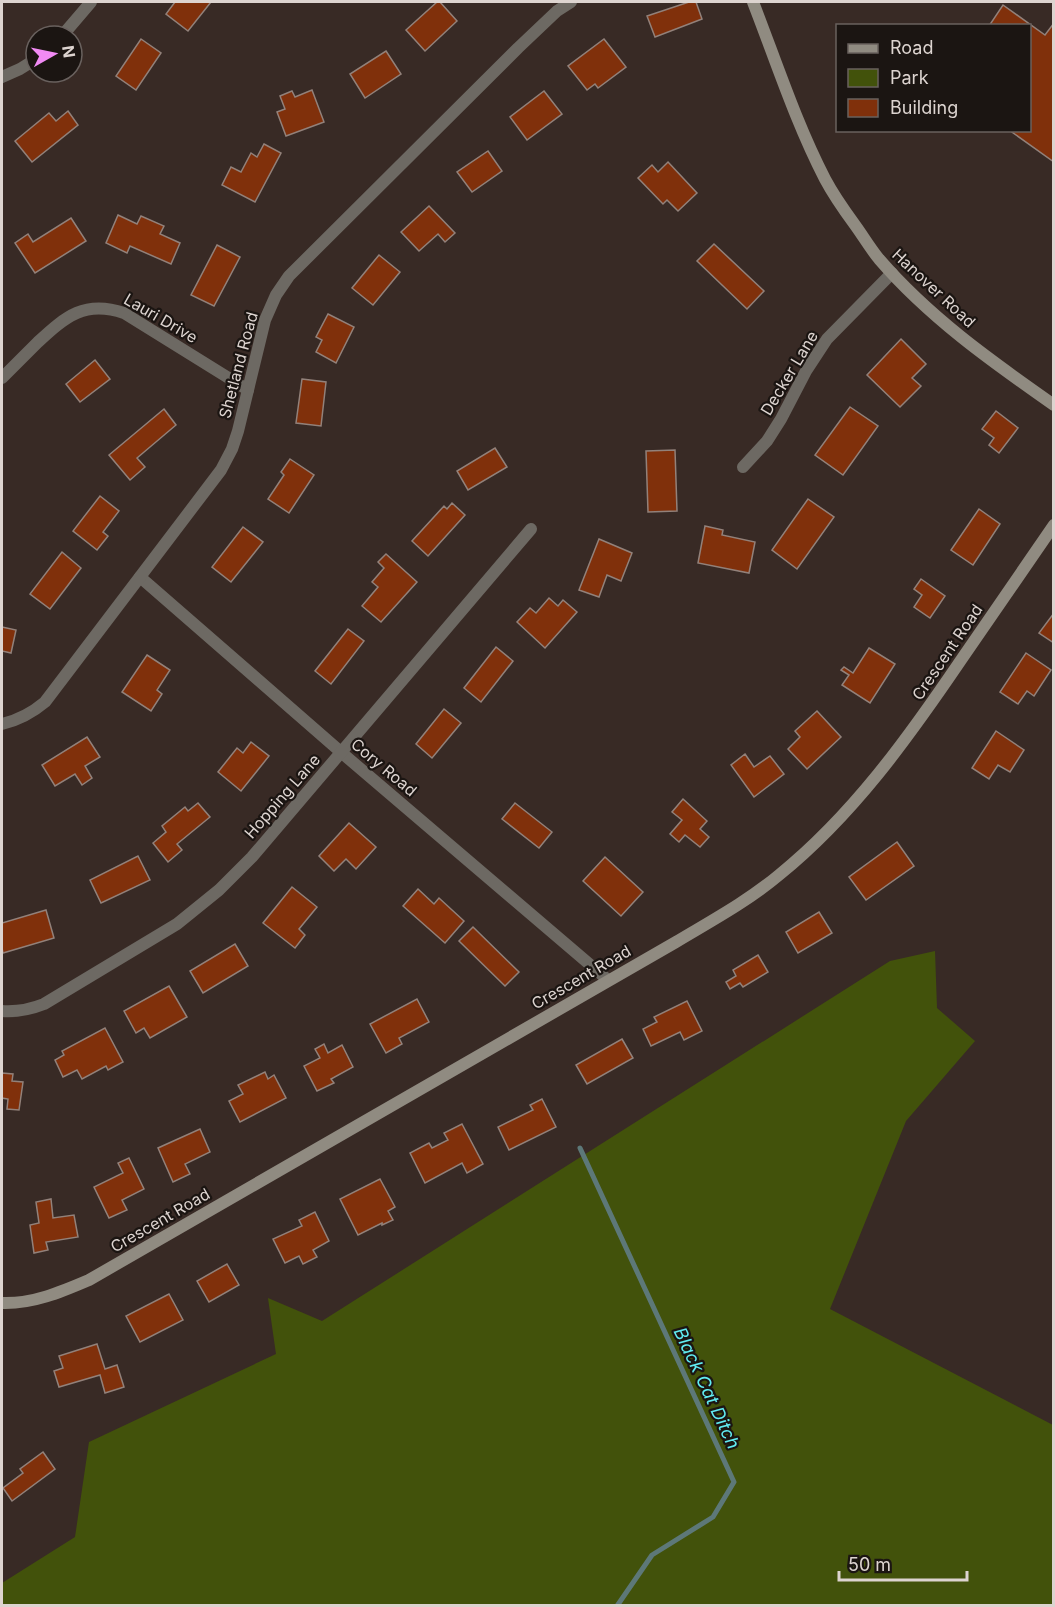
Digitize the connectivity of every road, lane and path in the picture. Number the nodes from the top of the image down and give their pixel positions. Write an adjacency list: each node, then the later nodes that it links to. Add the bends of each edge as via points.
1 (91, 2): 4 (street)
2 (571, 2): 9 (street, Shetland Road, via 518,48 289,276 265,320)
3 (753, 2): 7 (street, Hanover Road, via 825,180)
4 (72, 24)
5 (24, 66): 6 (street)
6 (2, 77)
7 (892, 273): 10 (street, Hanover Road, via 943,323); 11 (street, Decker Lane, via 827,339 782,419)
8 (2, 378): 9 (street, Lauri Drive, via 69,316 94,308 110,308)
9 (248, 390): 14 (street, Shetland Road, via 238,431 222,470)
10 (1053, 405)
11 (743, 467)
12 (1053, 525): 17 (street, Crescent Road, via 917,725 858,798 816,842 741,902)
13 (531, 529): 16 (street, Hopping Lane)
14 (140, 577): 15 (street, Shetland Road, via 45,702 33,712); 16 (street, Cory Road)
15 (2, 724)
16 (342, 753): 17 (street, Cory Road); 18 (street, Hopping Lane, via 252,857 177,924 44,1004 18,1012)
17 (609, 980): 19 (street, Crescent Road, via 89,1280 34,1300)
18 (2, 1011)
19 (2, 1303)

